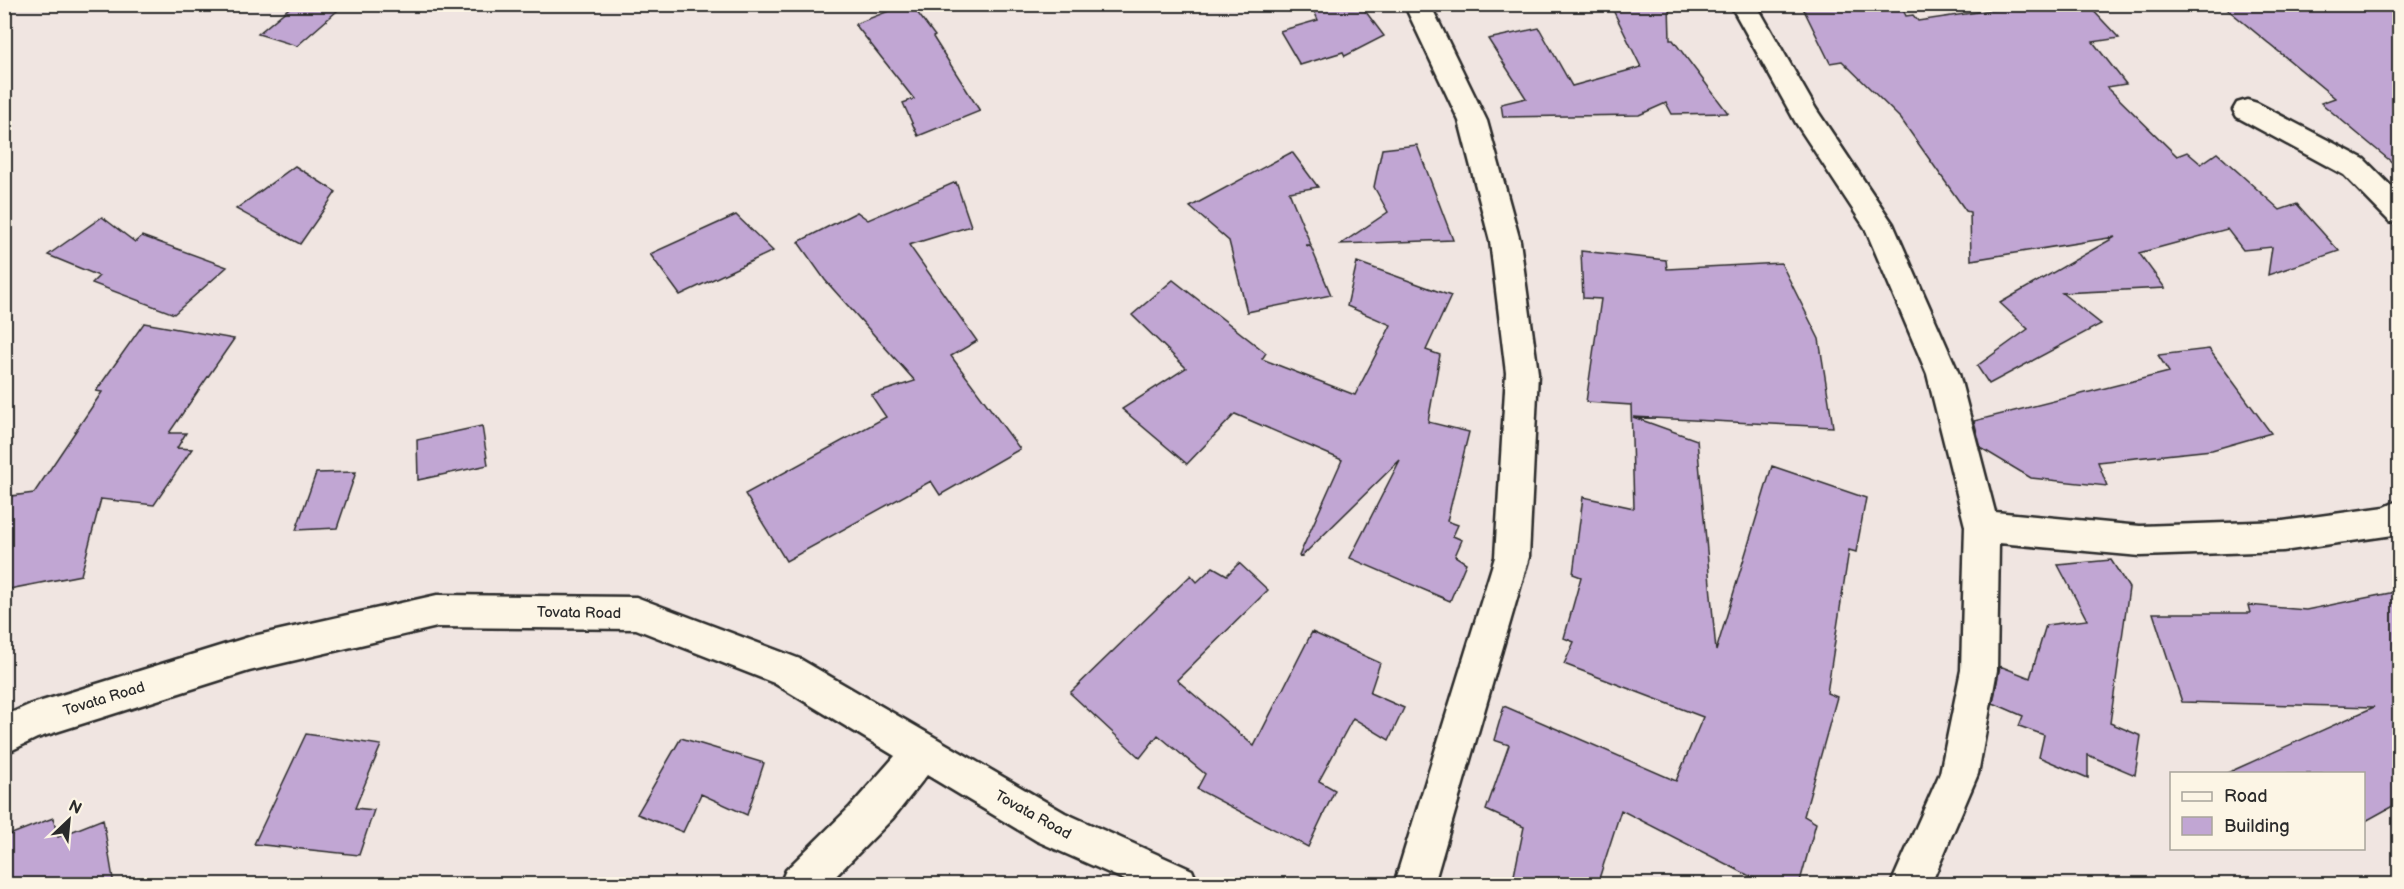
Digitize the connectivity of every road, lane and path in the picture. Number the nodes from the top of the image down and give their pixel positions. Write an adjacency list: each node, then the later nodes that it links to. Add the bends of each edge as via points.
1 (1417, 4): 11 (street, via 1473,121 1505,241 1522,373 1512,557)
2 (1743, 4): 6 (street, via 1806,116 1878,224 1943,374)
3 (2247, 110): 4 (street, via 2354,167)
4 (2400, 214)
5 (2400, 515): 6 (street, via 2393,521 2283,537 2140,541)
6 (1982, 526): 12 (street, via 1979,670 1959,774)
7 (4, 736): 8 (street, Tovata Road, via 28,723 249,654 437,611 636,613 787,671)
8 (922, 751): 9 (street, via 867,819); 10 (street, Tovata Road, via 1051,827)
9 (800, 885)
10 (1178, 885)
11 (1414, 885)
12 (1911, 885)

